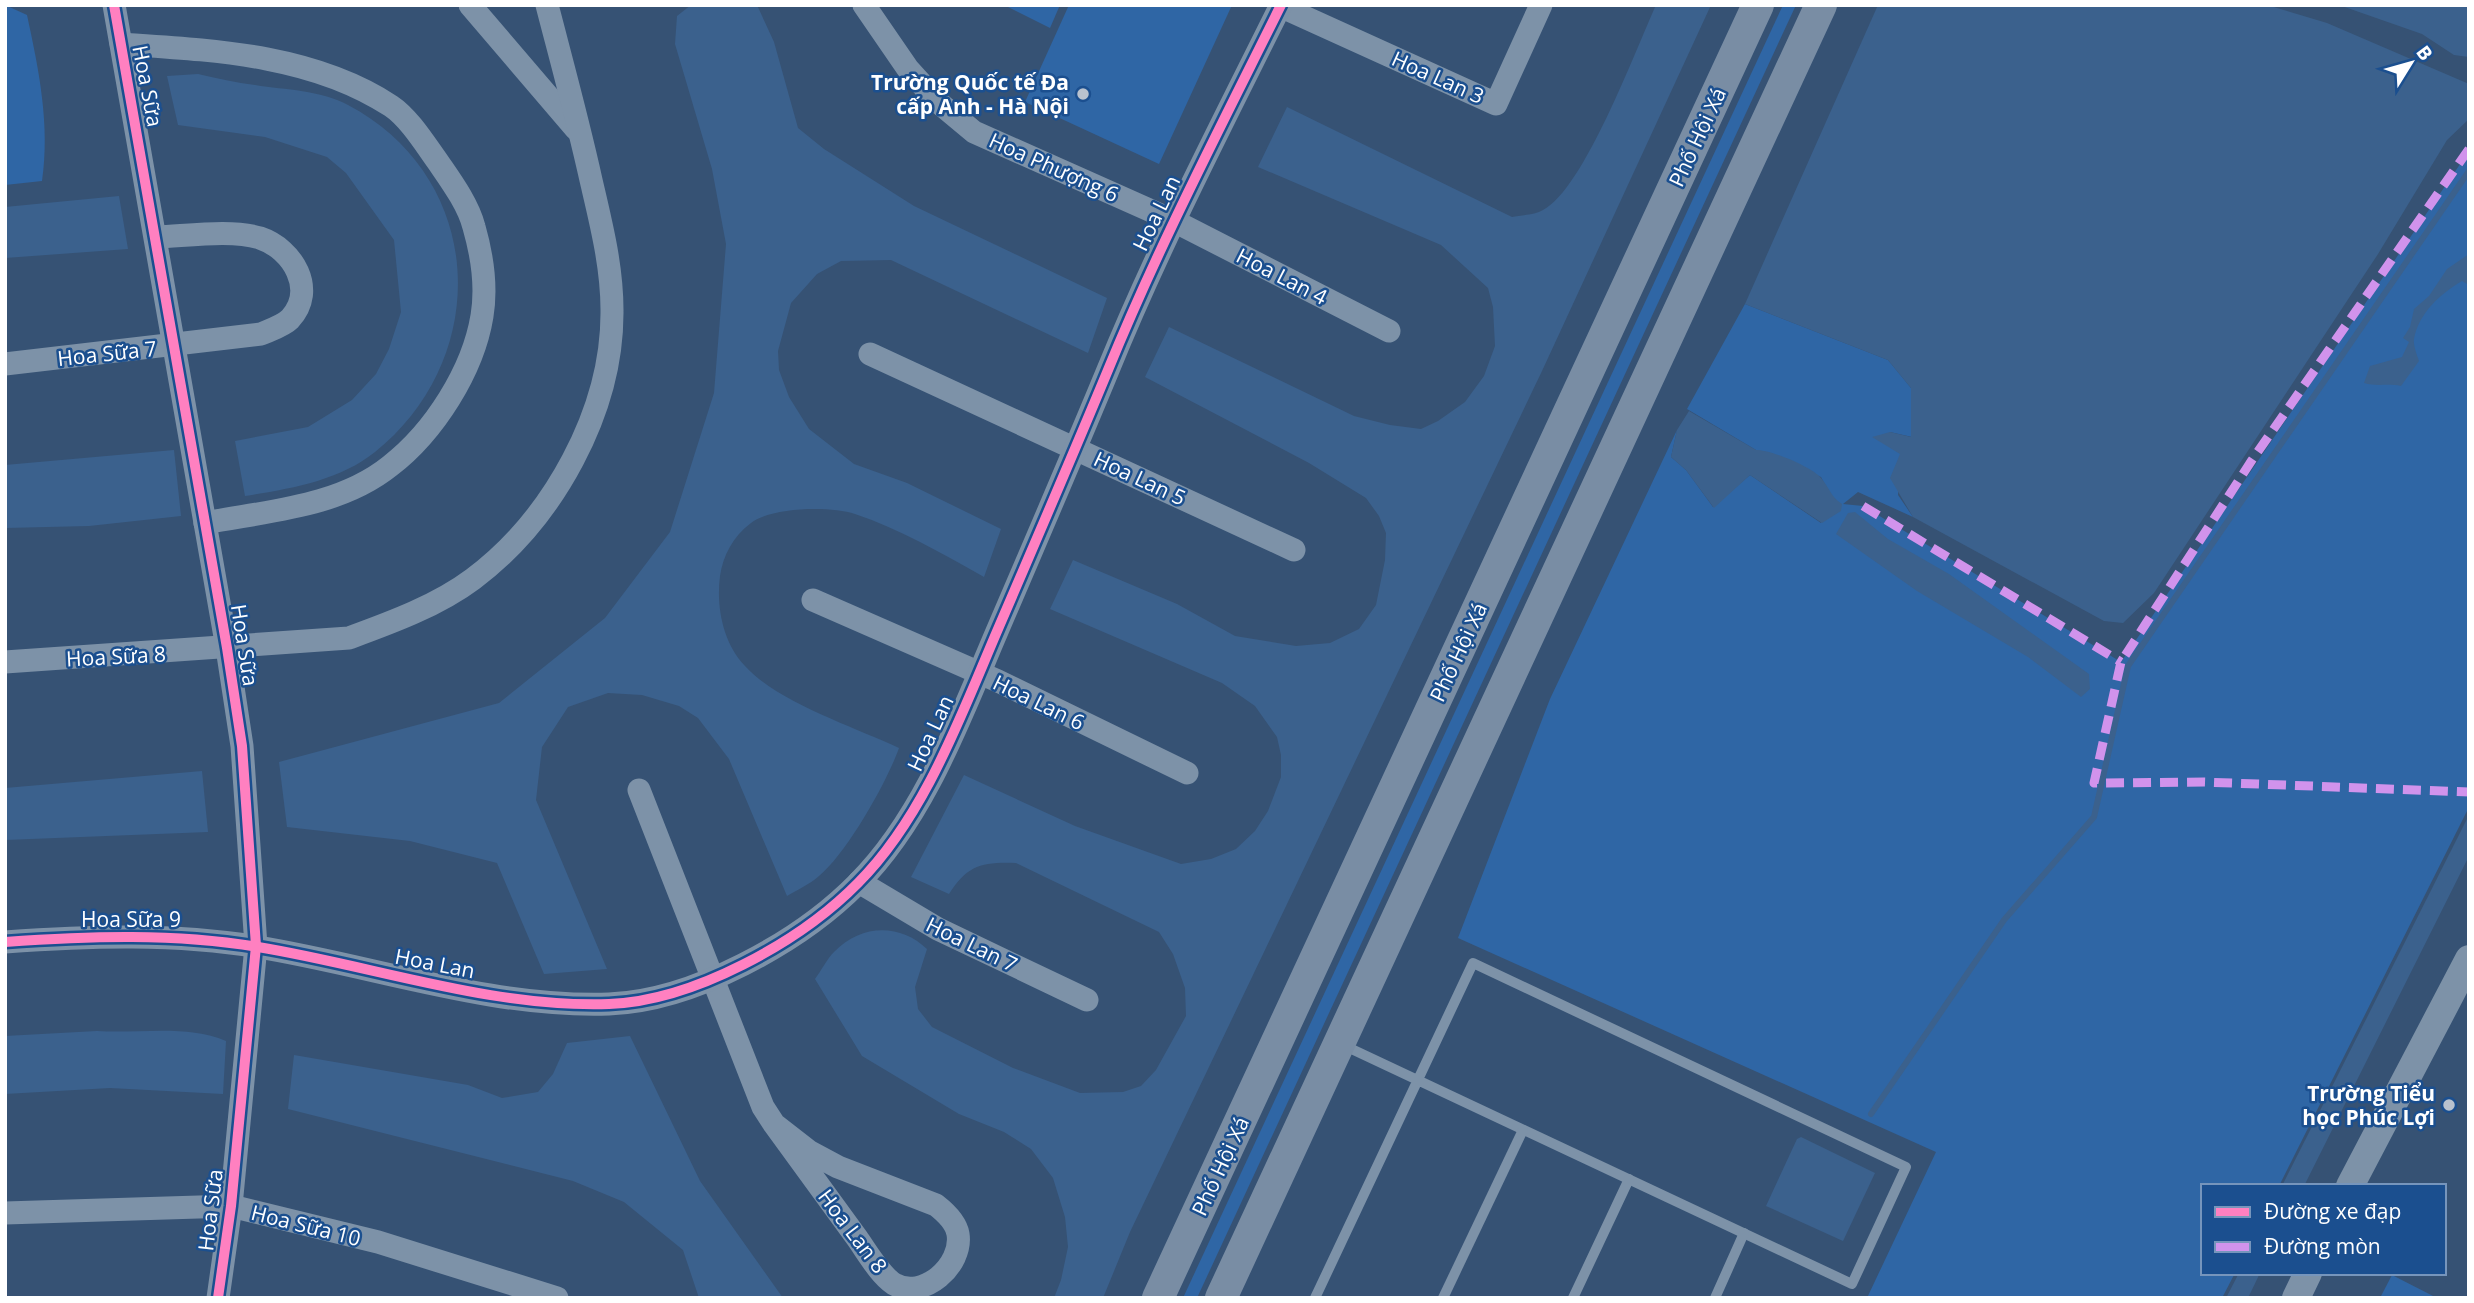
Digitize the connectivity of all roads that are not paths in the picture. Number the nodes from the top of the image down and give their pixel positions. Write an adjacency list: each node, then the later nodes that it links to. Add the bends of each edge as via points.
1 (114, 5): 9 (street, Hoa Sữa)
2 (470, 5): 10 (street)
3 (547, 5): 10 (street, Hoa Sữa 8)
4 (864, 5): 11 (street, Hoa Phượng 6, via 908,69 974,132)
5 (1541, 5): 8 (street, Hoa Lan 3, via 1496,104)
6 (1758, 5): 44 (main road, Phố Hội Xá)
7 (1821, 5): 32 (main road)
8 (1281, 6): 11 (street, Hoa Lan)
9 (121, 44): 12 (street, Hoa Sữa); 18 (street, via 269,59 320,72 394,107 453,183 474,225 484,276 482,317 467,361 446,402 390,467 353,489 305,505)
10 (580, 134): 21 (street, Hoa Sữa 8, via 606,242 612,311 606,378 566,471 536,520 473,579 390,623 349,638)
11 (1174, 221): 13 (street, Hoa Lan 4); 17 (street, Hoa Lan)
12 (157, 237): 14 (street, Hoa Sữa); 14 (street, Hoa Sữa 7, via 258,237 280,248 294,262 303,288 289,321 261,334)
13 (1389, 331)
14 (175, 346): 16 (street, Hoa Sữa 7); 18 (street, Hoa Sữa)
15 (870, 354): 17 (street, Hoa Lan 5)
16 (5, 364)
17 (1076, 448): 19 (street, Hoa Lan 5); 23 (street, Hoa Lan)
18 (205, 523): 21 (street, Hoa Sữa)
19 (1294, 550)
20 (813, 600): 23 (street, Hoa Lan 6)
21 (227, 648): 22 (street, Hoa Sữa 8); 28 (street, Hoa Sữa, via 242,746)
22 (5, 662)
23 (979, 673): 24 (street, Hoa Lan 6); 26 (street, Hoa Lan, via 930,780 894,841)
24 (1187, 773)
25 (639, 790): 30 (street, Hoa Lan 8)
26 (859, 882): 30 (street, Hoa Lan, via 788,938); 31 (street, Hoa Lan 7, via 938,929)
27 (5, 942): 28 (street, Hoa Sữa 9, via 183,937)
28 (256, 946): 30 (street, Hoa Lan, via 541,1002 614,1004); 38 (street, Hoa Sữa)
29 (2469, 959): 37 (street)
30 (712, 979): 34 (street, Hoa Lan 8)
31 (1087, 1000)
32 (1339, 1044): 33 (lane); 45 (main road)
33 (1418, 1080): 35 (lane); 40 (lane, via 1473,962 1906,1167 1852,1284); 46 (lane)
34 (774, 1124): 34 (street, Hoa Lan 8, via 810,1152 936,1205 947,1214 958,1241 937,1279 916,1289 892,1283)
35 (1523, 1130): 36 (lane); 47 (lane)
36 (1629, 1180): 40 (lane); 48 (lane)
37 (2351, 1184)
38 (231, 1206): 39 (street, Hoa Sữa 10); 42 (street, Hoa Sữa); 43 (street, Hoa Sữa 10, via 378,1242)
39 (5, 1213)
40 (1744, 1233): 49 (lane)
41 (2307, 1275): 50 (street)
42 (218, 1298)
43 (557, 1298)
44 (1158, 1298)
45 (1222, 1298)
46 (1315, 1298)
47 (1443, 1298)
48 (1573, 1298)
49 (1715, 1298)
50 (2295, 1298)

